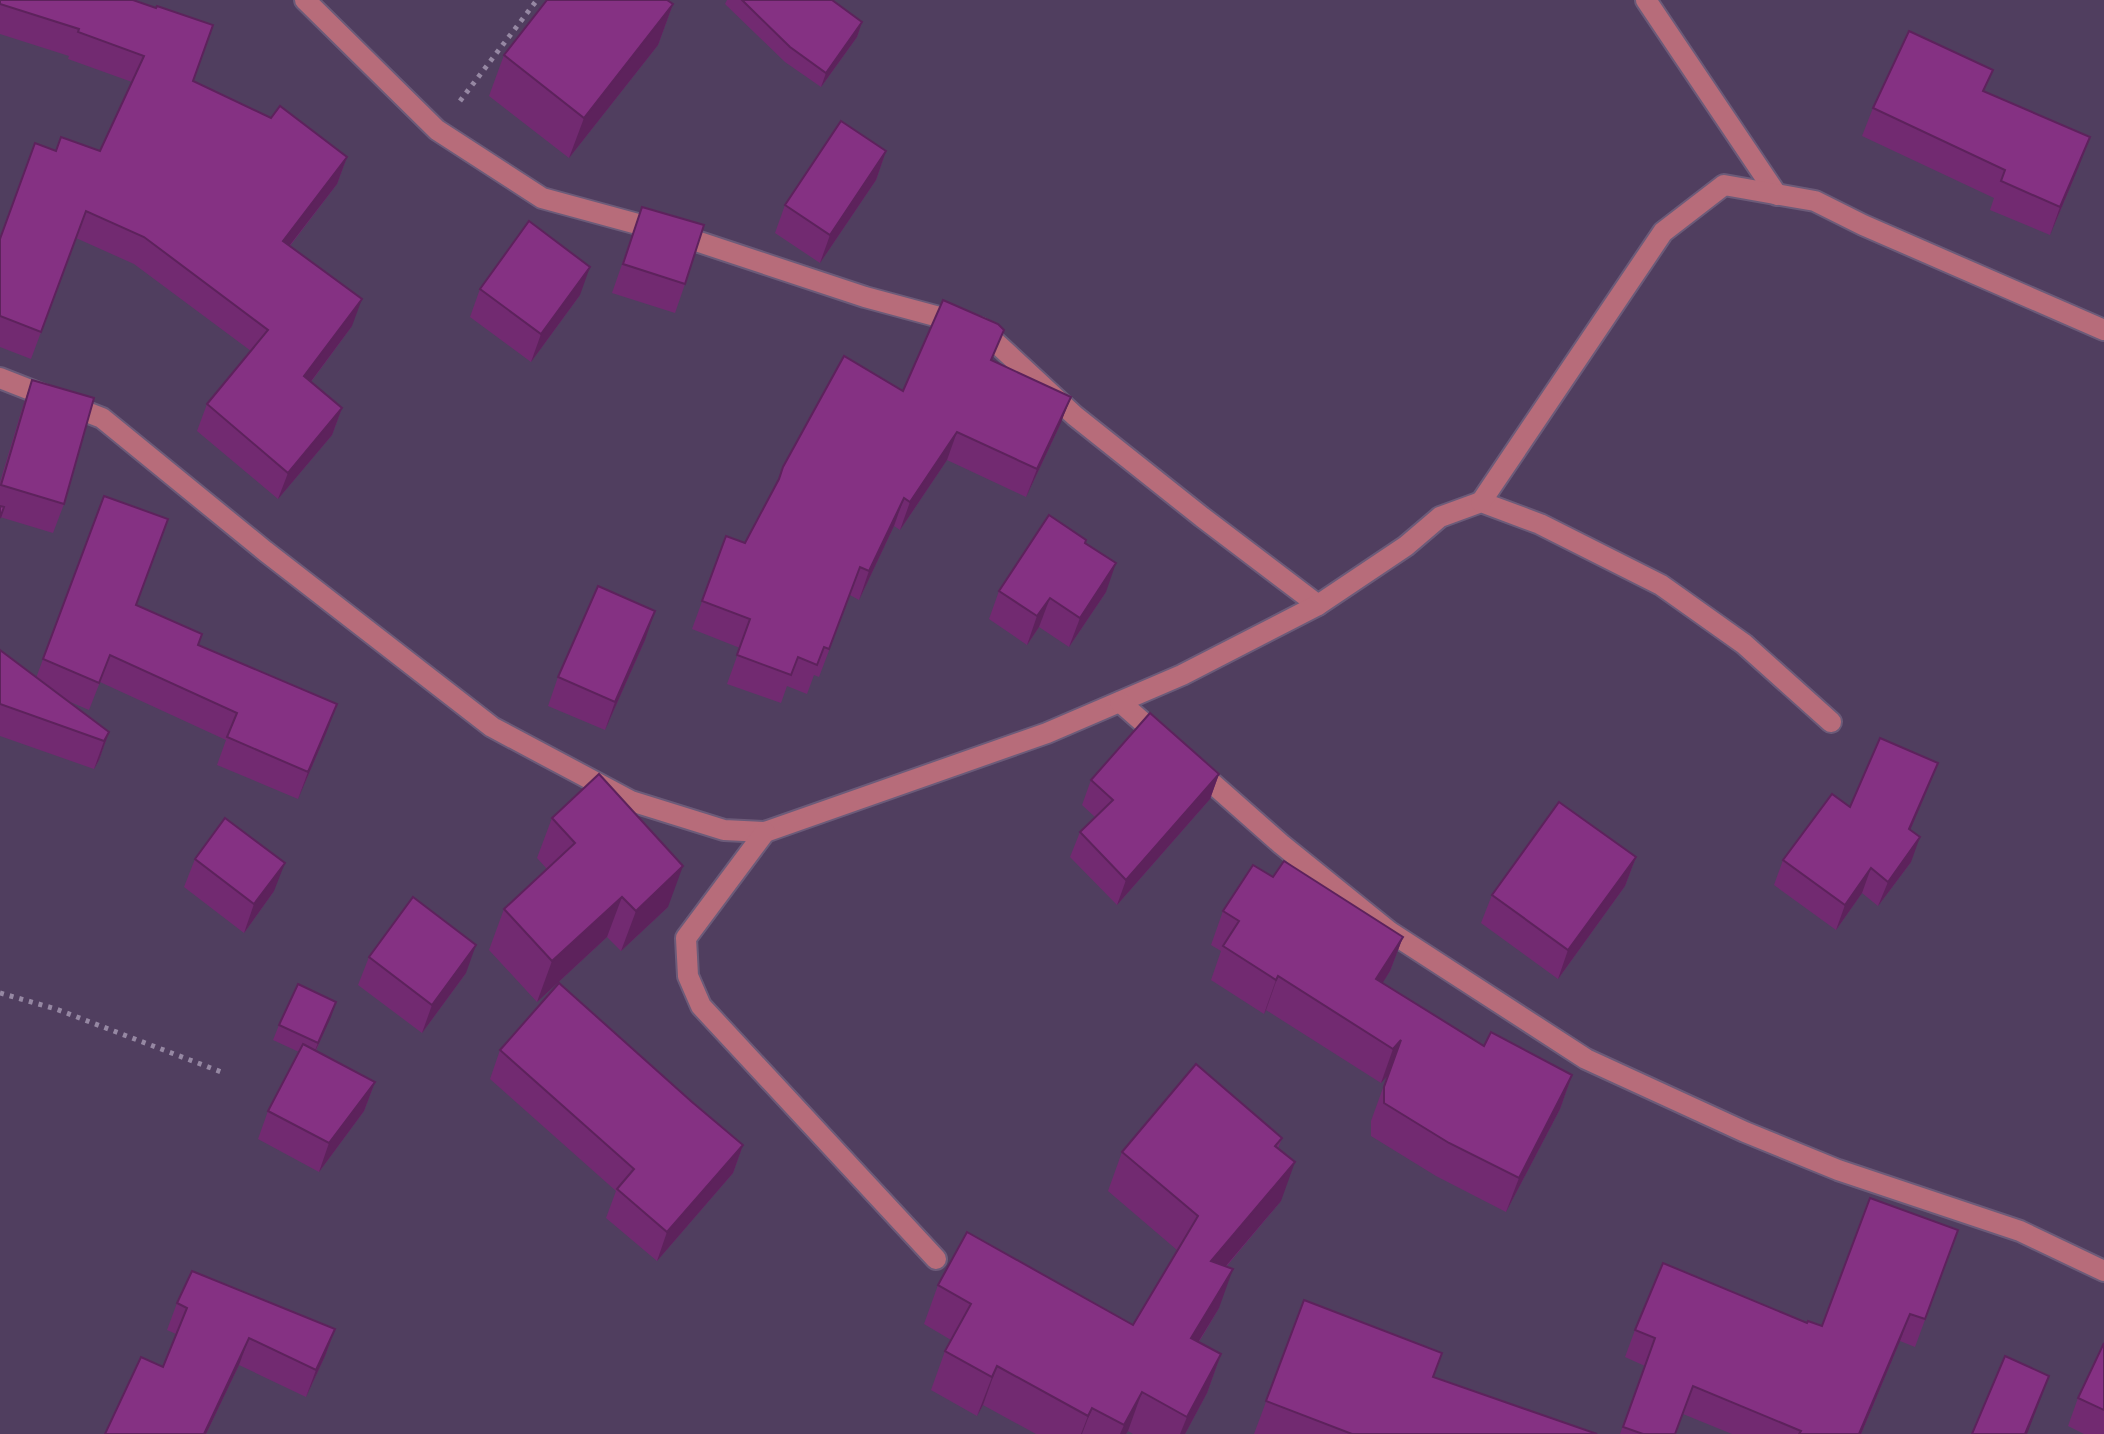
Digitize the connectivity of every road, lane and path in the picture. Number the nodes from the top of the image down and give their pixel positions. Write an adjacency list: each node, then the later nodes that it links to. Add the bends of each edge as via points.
1 (305, 0): 4 (street)
2 (537, 0): 4 (path)
3 (1646, 0): 5 (street)
4 (437, 130): 9 (street, via 542,198 980,328 1075,416)
5 (1777, 195): 6 (street, via 1815,201); 8 (street, via 1724,185 1663,232)
6 (2104, 330)
7 (0, 378): 12 (street, via 102,418 492,727 631,801 724,830)
8 (1481, 502): 9 (street, via 1440,517); 11 (street, via 1540,524 1661,585 1744,644)
9 (1318, 605): 10 (street)
10 (1120, 702): 12 (street, via 1047,733); 16 (street, via 1390,932 1586,1059 1745,1132 1838,1170 2020,1231)
11 (1831, 722)
12 (765, 832): 15 (street, via 686,938 688,976 701,1006)
13 (0, 993): 14 (path)
14 (224, 1073)
15 (936, 1259)
16 (2104, 1271)

